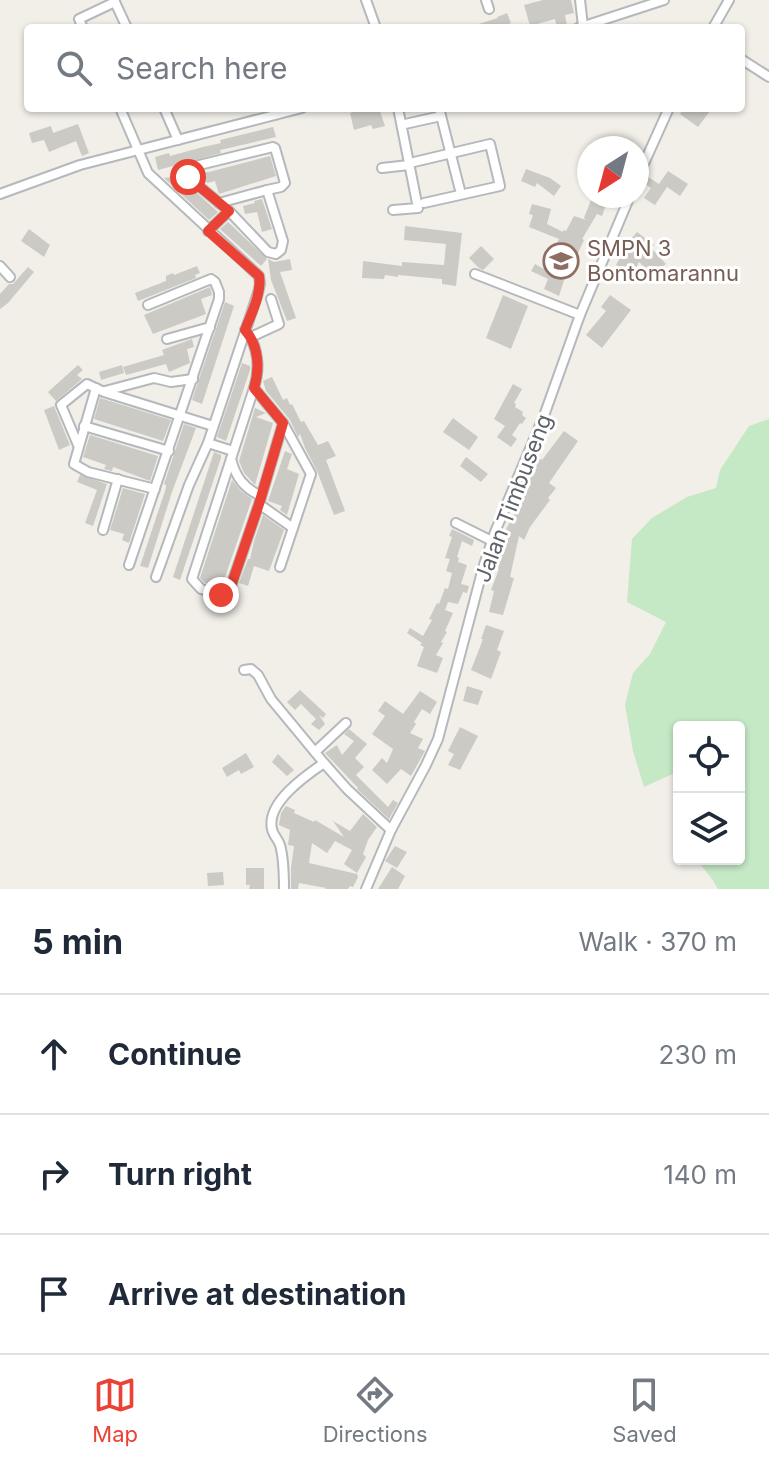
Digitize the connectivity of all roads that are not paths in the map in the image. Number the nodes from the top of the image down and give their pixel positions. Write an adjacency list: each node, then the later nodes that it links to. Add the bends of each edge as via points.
1 (366, 0): 8 (street)
2 (580, 0): 9 (street)
3 (664, 0): 10 (street)
4 (729, 0): 11 (street)
5 (114, 1): 6 (street, via 79,19); 7 (street)
6 (81, 24)
7 (125, 24)
8 (375, 24)
9 (580, 24)
10 (589, 24)
11 (715, 24)
12 (745, 62): 13 (street)
13 (769, 77)
14 (122, 112): 22 (street)
15 (166, 112): 21 (street)
16 (286, 112): 21 (street)
17 (399, 112): 25 (street)
18 (440, 112): 20 (street); 24 (street)
19 (667, 112): 23 (street)
20 (405, 124)
21 (178, 140): 22 (street)
22 (139, 150): 28 (street); 35 (street, via 148,173)
23 (649, 152)
24 (451, 154): 25 (street); 29 (street); 29 (street, via 490,144 500,186)
25 (412, 163): 26 (street); 33 (street, via 418,208)
26 (382, 168)
27 (267, 190): 30 (street); 30 (street, via 285,183 273,147 187,168 188,177); 34 (street, via 283,241 279,253 268,252)
28 (0, 194)
29 (461, 194): 31 (street)
30 (219, 203): 34 (street)
31 (424, 203)
32 (625, 208): 41 (street, Jalan Timbuseng)
33 (393, 210)
34 (229, 211): 35 (street)
35 (208, 231): 43 (street, via 259,276)
36 (0, 266): 38 (street)
37 (475, 274): 41 (street)
38 (10, 277)
39 (271, 299): 43 (street, via 279,324)
40 (148, 305): 42 (street, via 212,279 219,296)
41 (580, 315): 62 (street, Jalan Timbuseng)
42 (210, 327): 44 (street); 45 (street)
43 (248, 334): 46 (street, via 259,366); 51 (street)
44 (167, 339)
45 (193, 379): 47 (street, via 154,378); 48 (street)
46 (254, 388): 49 (street); 55 (street)
47 (100, 390): 48 (street); 50 (street); 53 (street, via 85,385 61,405)
48 (181, 415): 51 (street); 54 (street)
49 (283, 423): 58 (street); 60 (street, via 311,474)
50 (84, 426): 53 (street); 54 (street)
51 (213, 426): 52 (street)
52 (208, 443): 55 (street); 65 (street)
53 (78, 445): 56 (street, via 75,466)
54 (169, 451): 57 (street)
55 (232, 455): 58 (street, via 238,479); 58 (street, via 192,579 201,589 221,595 230,589)
56 (118, 479): 57 (street); 61 (street)
57 (155, 489): 63 (street)
58 (260, 500): 60 (street)
59 (456, 523): 62 (street)
60 (293, 528): 64 (street)
61 (103, 530)
62 (492, 541): 70 (street, Jalan Timbuseng, via 438,739)
63 (129, 565)
64 (280, 567)
65 (156, 577)
66 (244, 670): 68 (street, via 258,675)
67 (346, 723): 68 (street)
68 (315, 752): 69 (street)
69 (324, 763): 70 (street); 71 (street, via 300,780 273,812)
70 (391, 830): 72 (street, Jalan Timbuseng)
71 (284, 889)
72 (366, 889)

